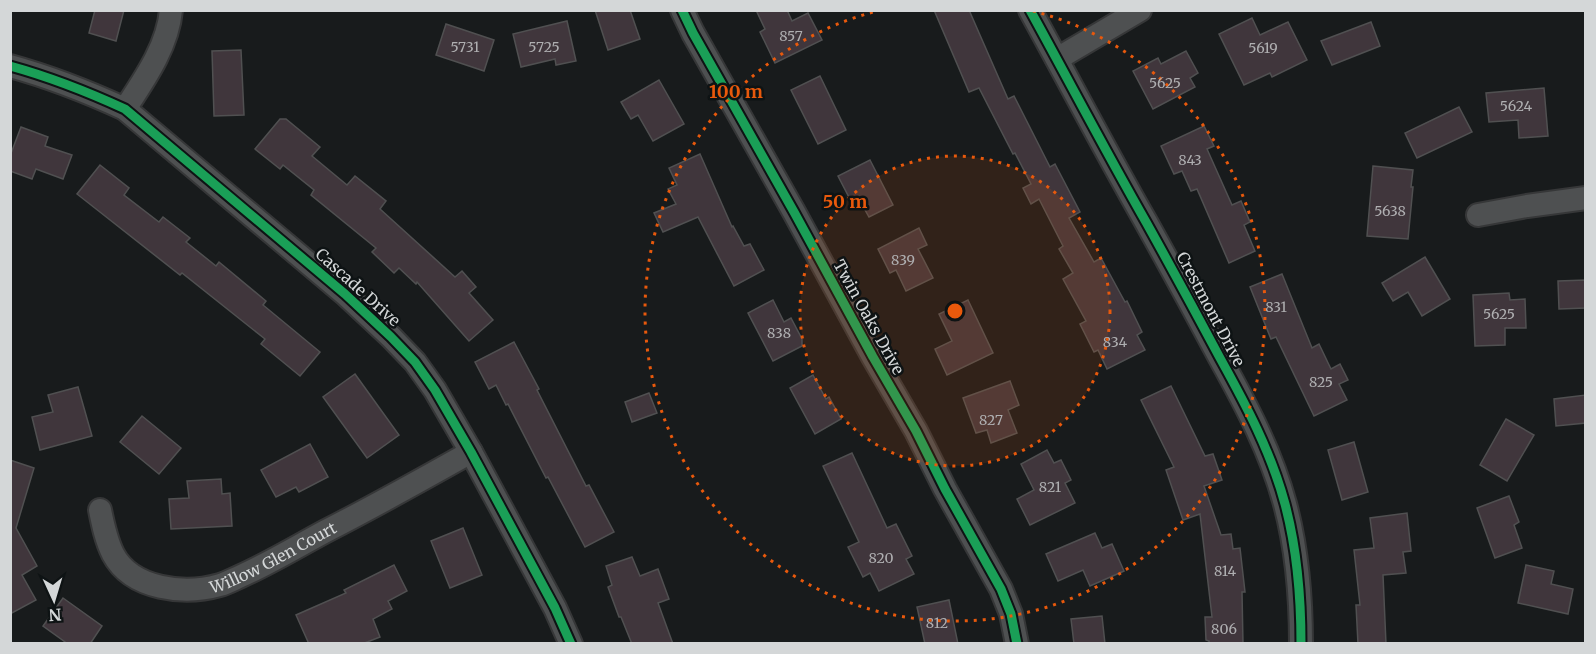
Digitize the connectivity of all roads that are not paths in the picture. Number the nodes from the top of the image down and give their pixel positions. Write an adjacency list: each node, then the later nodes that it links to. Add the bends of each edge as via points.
1 (171, 10): 7 (street, via 161,47)
2 (682, 10): 13 (street, Twin Oaks Drive, via 1001,589)
3 (1030, 10): 5 (street, Crestmont Drive)
4 (1140, 10): 5 (street)
5 (1057, 59): 14 (street, Crestmont Drive, via 1273,463 1294,546)
6 (10, 66): 7 (street, Cascade Drive)
7 (125, 109): 10 (street, Cascade Drive, via 392,337 435,390)
8 (1586, 198): 9 (street)
9 (1478, 215)
10 (471, 452): 11 (street, Willow Glen Court, via 267,564 221,585 201,589 152,585 123,567 105,533); 12 (street, Cascade Drive)
11 (100, 510)
12 (571, 644)
13 (1017, 644)
14 (1301, 644)

